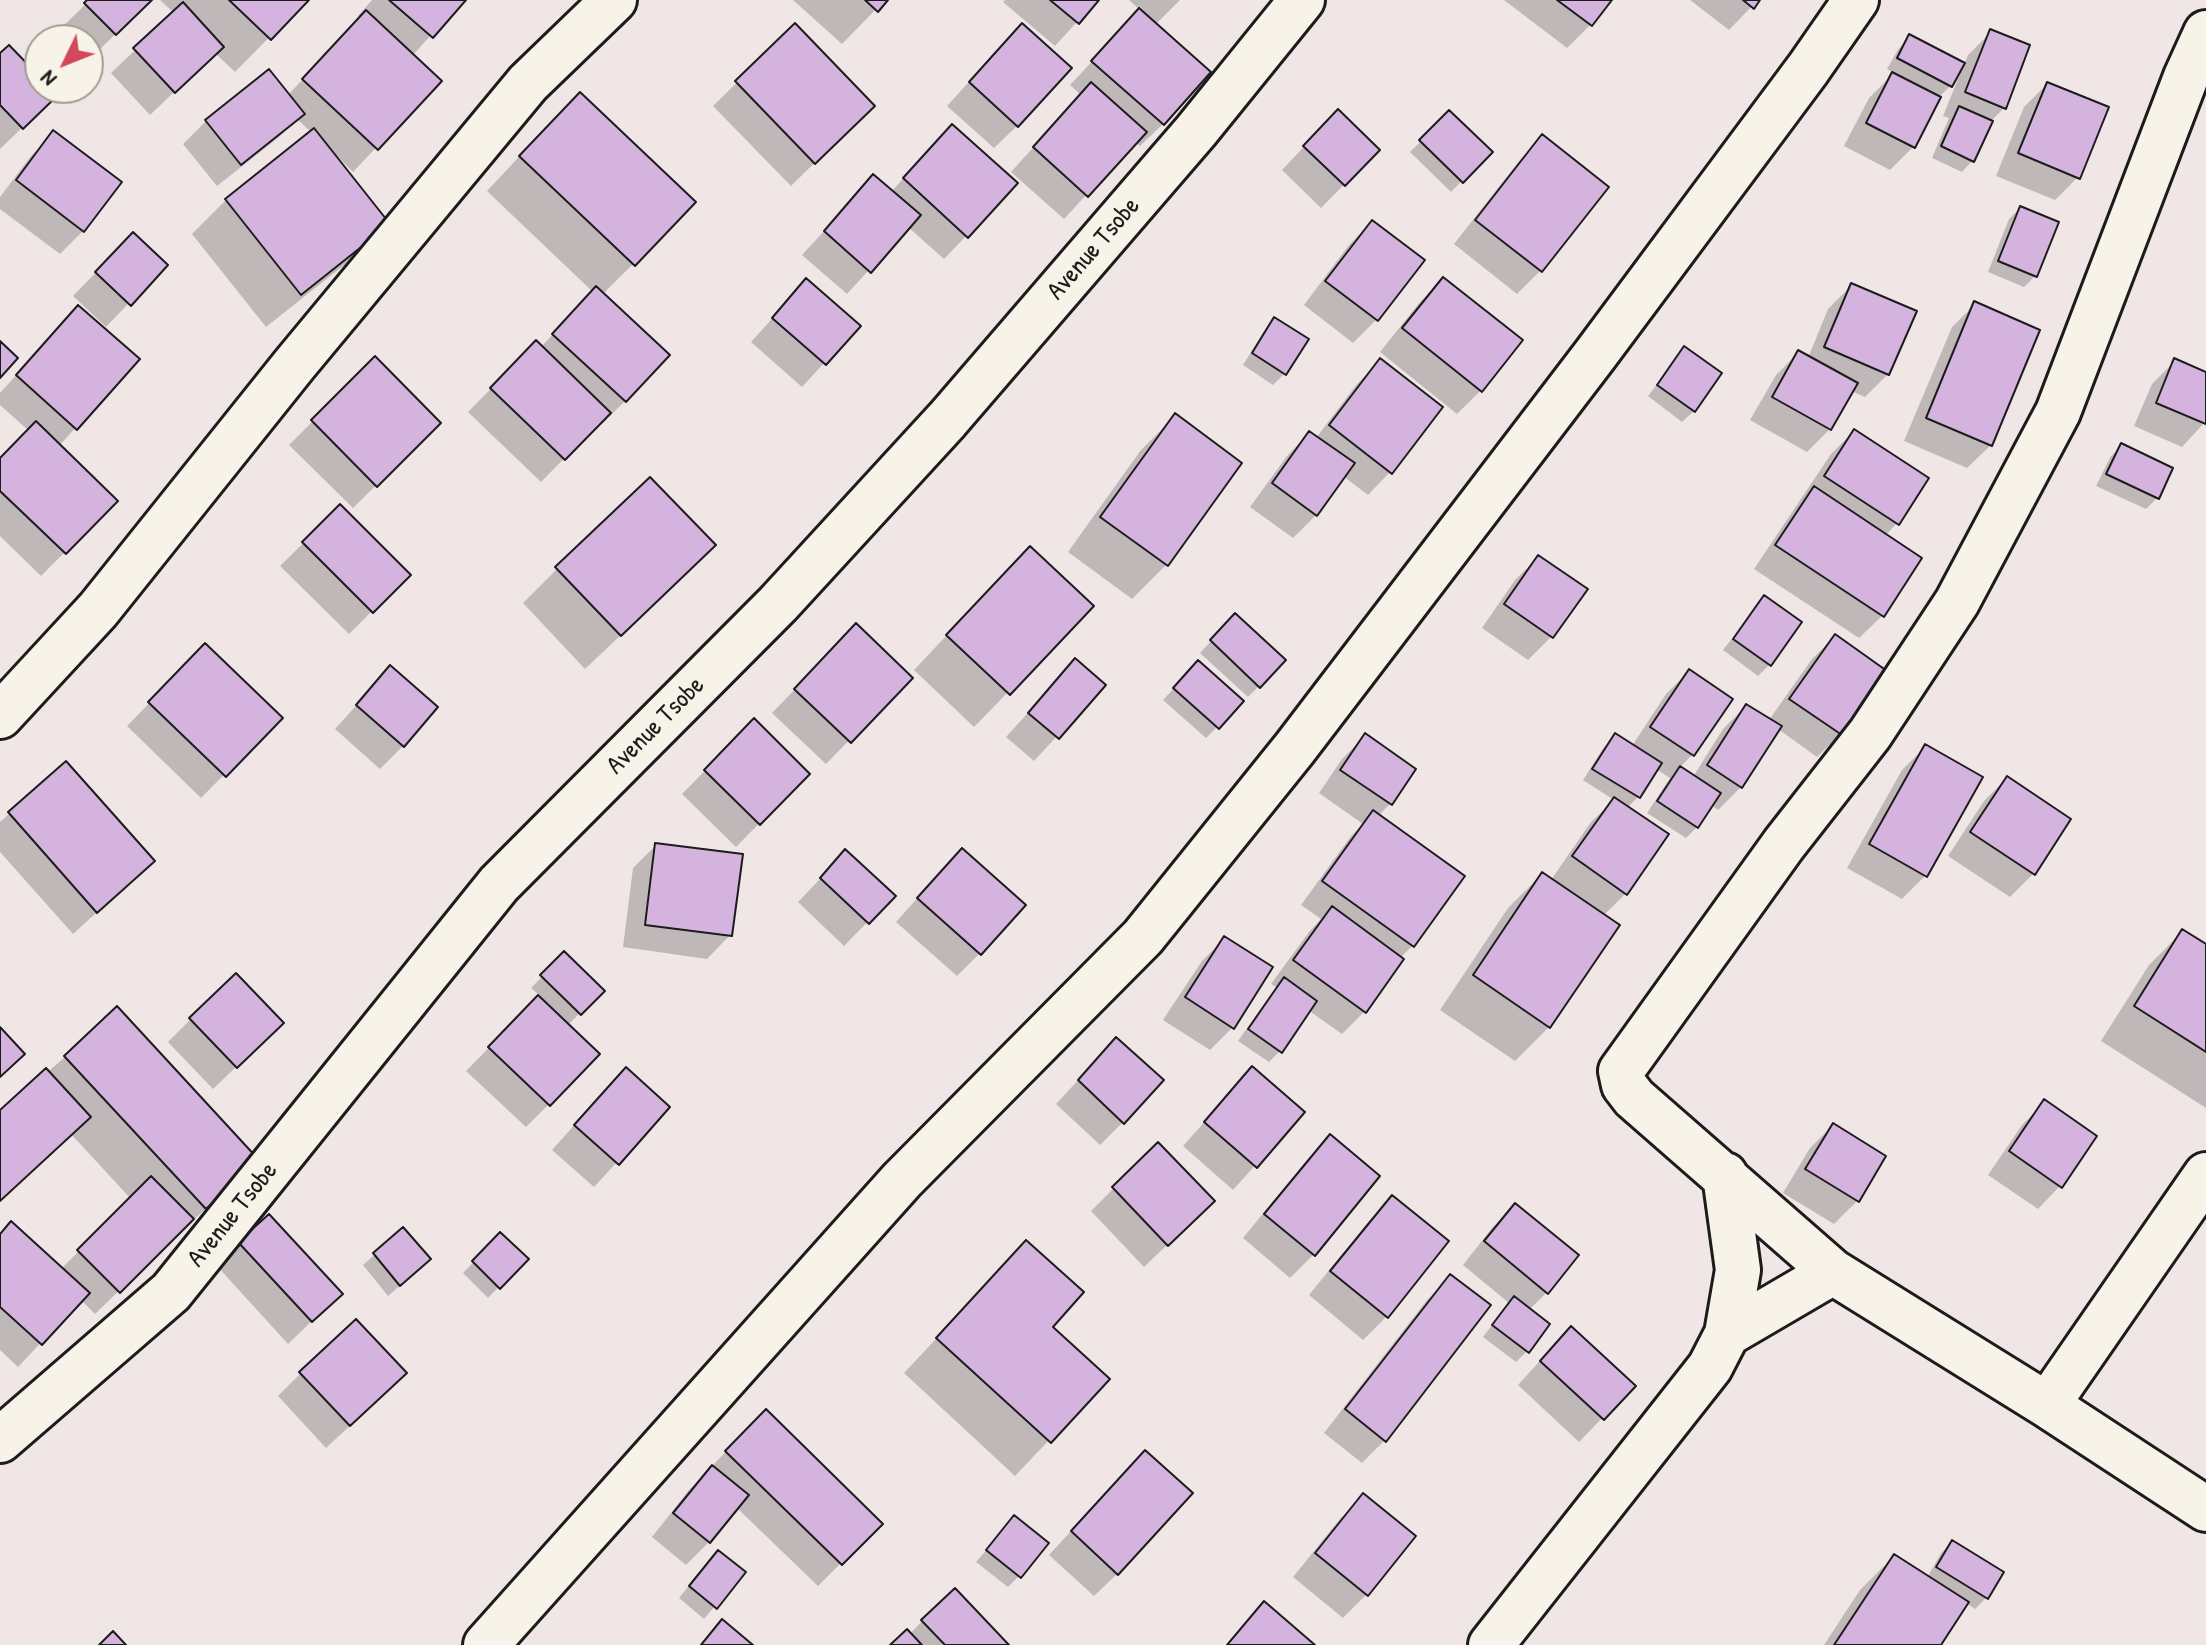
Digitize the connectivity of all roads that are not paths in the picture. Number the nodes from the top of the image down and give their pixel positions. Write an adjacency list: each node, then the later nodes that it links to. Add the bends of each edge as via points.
1 (614, 0): 5 (street, via 528,83 98,610)
2 (1302, 0): 11 (street, Avenue Tsobe, via 947,420 778,604 499,884 171,1292)
3 (1856, 0): 13 (street, via 1295,748 1143,937 902,1180)
4 (2206, 33): 6 (street, via 2058,412 1957,602 1870,734 1621,1071 1634,1098)
5 (0, 716)
6 (1725, 1175): 8 (street); 9 (street, via 1738,1270)
7 (2206, 1175): 10 (street)
8 (1833, 1272): 9 (street); 10 (street)
9 (1727, 1334): 14 (street, via 1710,1367)
10 (2047, 1405): 12 (street)
11 (0, 1440)
12 (2206, 1509)
13 (486, 1645)
14 (1491, 1645)

